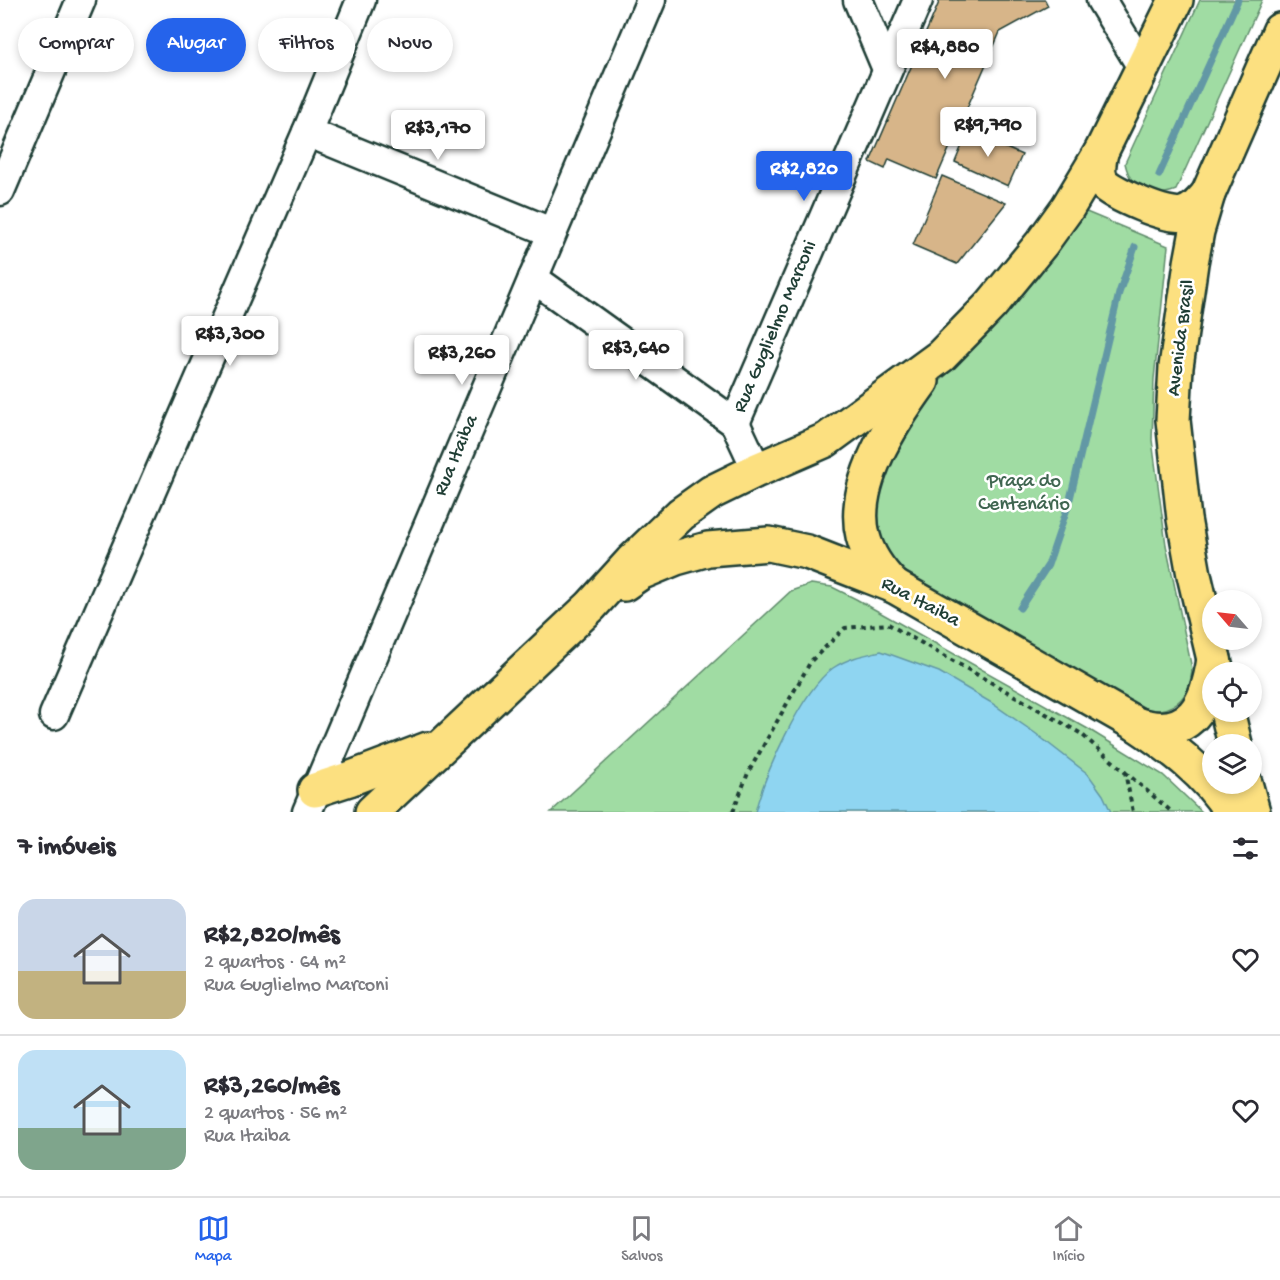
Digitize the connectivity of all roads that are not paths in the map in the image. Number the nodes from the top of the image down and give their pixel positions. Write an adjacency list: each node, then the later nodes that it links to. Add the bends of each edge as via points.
1 (81, 0): 13 (street)
2 (361, 0): 11 (street)
3 (651, 0): 16 (street, Rua Itaiba)
4 (858, 0): 9 (street)
5 (918, 0): 9 (street, Rua Guglielmo Marconi)
6 (1101, 0): 10 (street)
7 (1176, 0): 10 (main road)
8 (1280, 30): 14 (main road, Avenida Brasil)
9 (887, 69): 20 (street, Rua Guglielmo Marconi)
10 (1143, 69): 12 (main road)
11 (307, 132): 16 (street); 26 (street)
12 (1101, 152): 14 (main road, via 1102,182 1112,191 1168,215 1181,215 1195,208); 15 (main road)
13 (0, 191)
14 (1208, 194): 17 (main road, Avenida Brasil)
15 (1068, 207): 17 (main road, via 1094,199 1163,228 1186,248); 19 (main road, via 991,305)
16 (551, 232): 18 (street, Rua Itaiba)
17 (1191, 263): 24 (main road, Avenida Brasil, via 1176,366 1173,420 1184,519)
18 (533, 278): 20 (street); 30 (street, Rua Itaiba)
19 (941, 356): 21 (main road, Rua Itaiba, via 826,440); 22 (main road, via 898,414 866,484 861,512 863,535 871,557)
20 (735, 423): 21 (street)
21 (756, 470): 23 (main road, Rua Itaiba, via 712,492 681,514)
22 (894, 586): 23 (main road, Rua Itaiba, via 807,552 769,544 737,546 676,558 640,573); 27 (main road, Rua Itaiba)
23 (591, 606): 28 (main road, Rua Itaiba)
24 (1215, 662)
25 (1202, 699): 27 (main road, via 1190,718 1174,728 1155,730)
26 (54, 715)
27 (1136, 724): 32 (main road, Rua Itaiba, via 1166,744 1210,783)
28 (449, 740): 30 (main road); 31 (main road, Rua Itaiba)
29 (1248, 794): 33 (main road)
30 (311, 801)
31 (372, 812)
32 (1231, 812)
33 (1252, 812)

